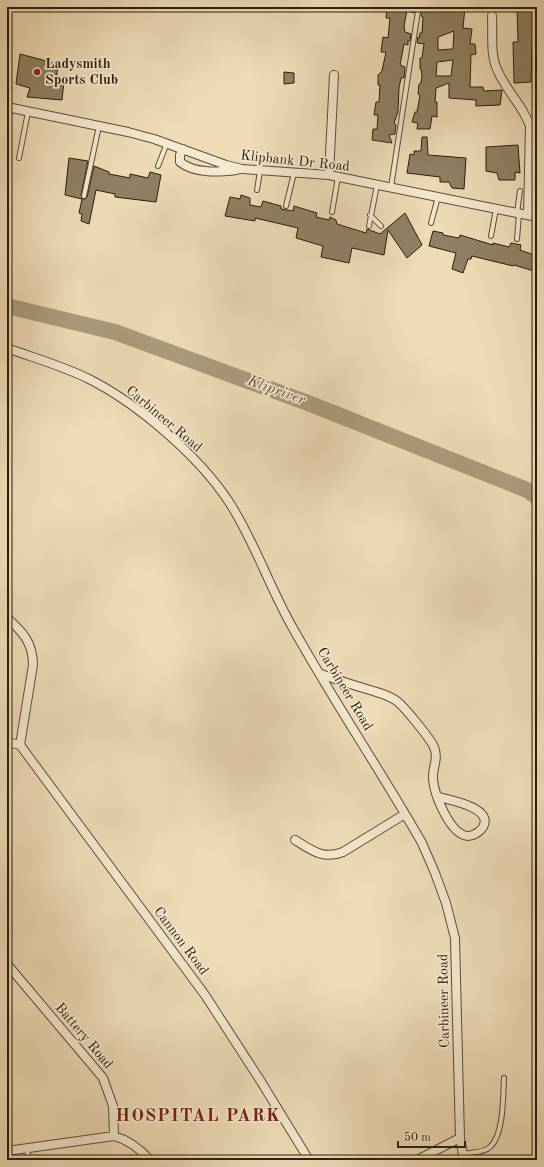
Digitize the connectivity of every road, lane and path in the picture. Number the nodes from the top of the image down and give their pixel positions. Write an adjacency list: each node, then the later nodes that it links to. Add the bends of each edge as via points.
1 (418, 11): 17 (lane)
2 (492, 16): 27 (street, via 496,68 526,115 530,126)
3 (334, 75): 14 (street)
4 (7, 107): 5 (street, Klipbank Dr Road)
5 (28, 112): 6 (street, Klipbank Dr Road); 9 (lane)
6 (99, 126): 7 (street, Klipbank Dr Road); 20 (lane)
7 (167, 143): 8 (street, Klipbank Dr Road); 10 (lane)
8 (183, 149): 11 (street, Klipbank Dr Road); 11 (street, via 180,162 193,168 215,173)
9 (19, 158)
10 (158, 166)
11 (242, 169): 12 (street, Klipbank Dr Road)
12 (260, 171): 13 (street, Klipbank Dr Road); 18 (lane)
13 (294, 173): 14 (street, Klipbank Dr Road); 22 (lane)
14 (329, 175): 15 (street, Klipbank Dr Road)
15 (338, 177): 16 (street, Klipbank Dr Road); 24 (lane)
16 (376, 185): 17 (street, Klipbank Dr Road); 26 (lane)
17 (390, 188): 21 (street, Klipbank Dr Road)
18 (256, 190)
19 (520, 192): 25 (lane)
20 (84, 196)
21 (438, 197): 23 (street, Klipbank Dr Road); 29 (lane)
22 (286, 206)
23 (496, 209): 25 (street, Klipbank Dr Road); 32 (lane)
24 (332, 212)
25 (518, 213): 27 (street, Klipbank Dr Road); 33 (lane)
26 (370, 215): 30 (lane); 31 (lane)
27 (528, 215): 28 (street, Klipbank Dr Road)
28 (537, 217)
29 (431, 223)
30 (368, 226)
31 (381, 226)
32 (491, 236)
33 (517, 239)
34 (7, 348): 36 (street, Carbineer Road, via 60,366 112,392 162,430 205,471 229,502 293,629)
35 (7, 618): 38 (street, via 26,638 33,656)
36 (321, 674): 39 (street, via 387,696 400,703 434,748 436,762 433,781); 40 (street, Carbineer Road)
37 (7, 742): 38 (street)
38 (20, 745): 51 (street, Cannon Road, via 205,995)
39 (438, 797): 39 (street, via 447,818 458,833 472,836 482,828 483,816 477,809)
40 (405, 814): 41 (street, via 334,855 318,853); 45 (street, Carbineer Road, via 436,873 455,938)
41 (295, 840)
42 (7, 964): 44 (street, Battery Road, via 103,1078 113,1106)
43 (504, 1078): 48 (lane, via 502,1116 493,1144 486,1150)
44 (114, 1136): 46 (street); 50 (street, via 132,1144)
45 (460, 1138): 48 (street, Carbineer Road); 52 (street)
46 (26, 1148): 47 (street); 49 (lane)
47 (7, 1151)
48 (463, 1157)
49 (30, 1160)
50 (150, 1160)
51 (309, 1160)
52 (418, 1160)

